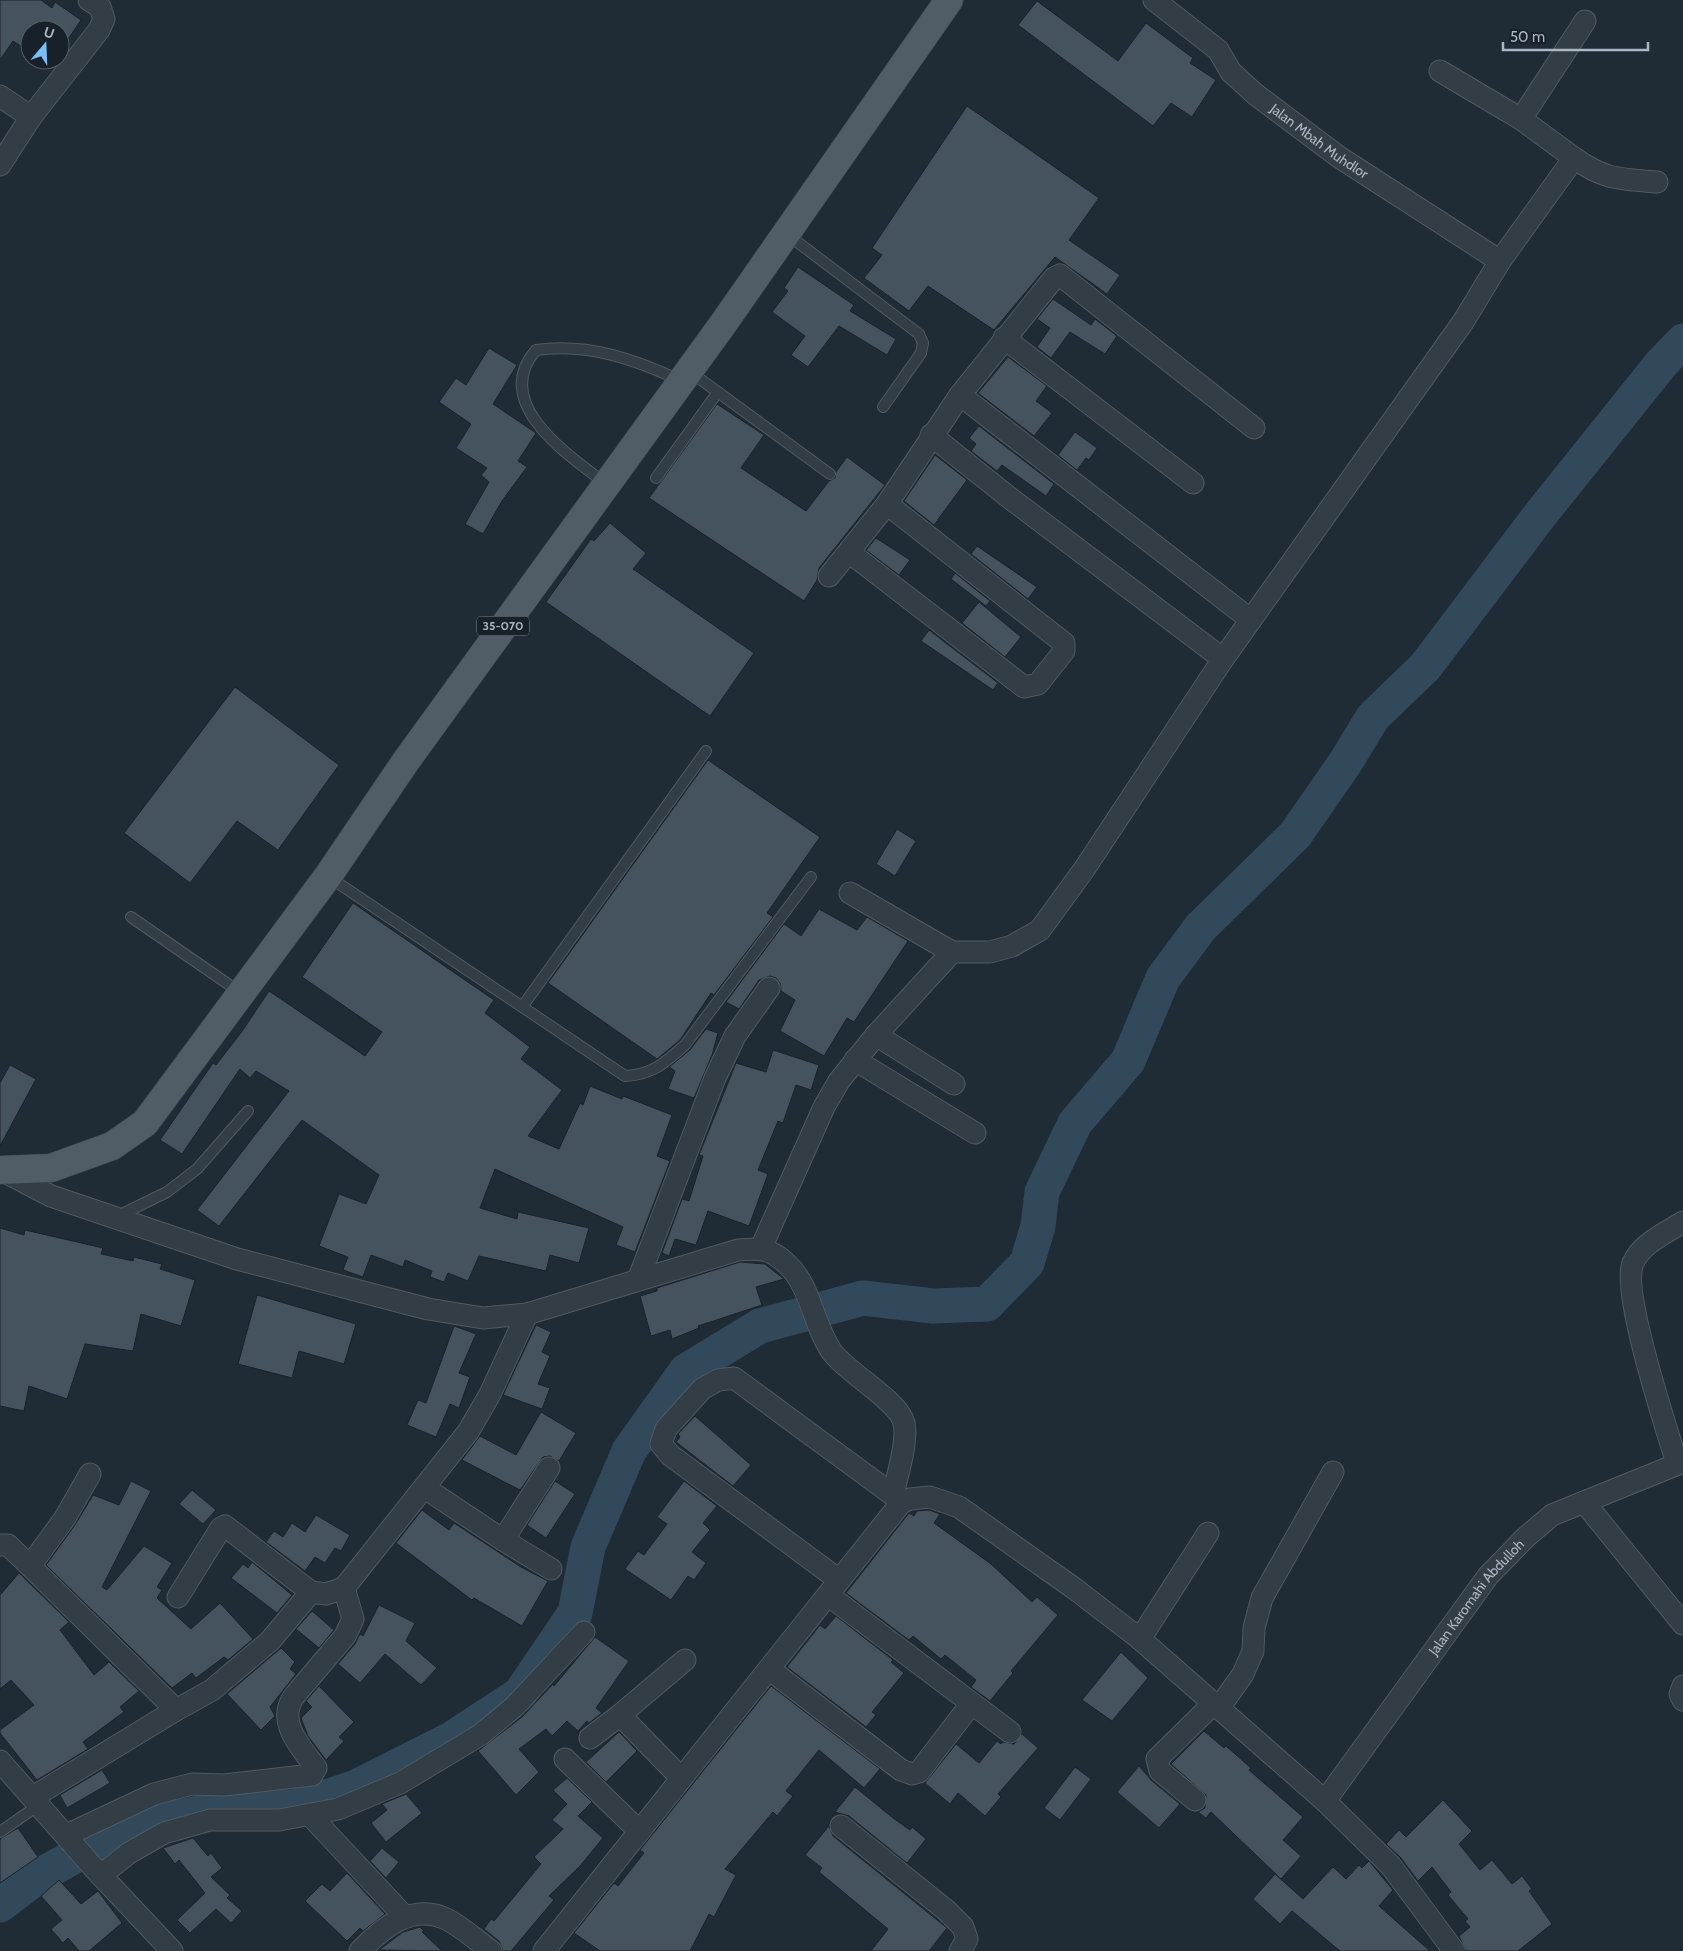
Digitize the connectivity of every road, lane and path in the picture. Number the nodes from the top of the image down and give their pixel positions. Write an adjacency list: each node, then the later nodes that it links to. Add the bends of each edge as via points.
1 (89, 0): 7 (street, via 100,7 104,19 99,30)
2 (949, 0): 12 (main road, 35-070)
3 (1154, 0): 13 (street, Jalan Mbah Muhdlor, via 1218,50 1231,72 1254,94 1339,157)
4 (1585, 21): 8 (street)
5 (1440, 71): 8 (street)
6 (0, 96): 7 (street)
7 (31, 117): 10 (street)
8 (1521, 119): 9 (street)
9 (1574, 158): 11 (street, via 1602,174); 13 (street)
10 (0, 165)
11 (1657, 182)
12 (785, 233): 15 (main road, 35-070); 18 (lane, via 919,334 924,343 921,353)
13 (1500, 261): 28 (street, via 1464,322)
14 (1004, 338): 17 (street); 19 (street, via 1060,275); 24 (street)
15 (685, 376): 16 (lane); 23 (main road, 35-070); 23 (lane, via 611,353 561,347 536,350 526,362 522,378 530,415 564,452)
16 (718, 392): 21 (lane); 22 (lane)
17 (960, 395): 20 (street); 28 (street)
18 (883, 407)
19 (1254, 428)
20 (932, 435): 25 (street); 29 (street)
21 (830, 474)
22 (656, 478)
23 (605, 483): 31 (main road, 35-070)
24 (1193, 484)
25 (886, 504): 26 (street); 26 (street, via 1064,643 1064,652 1038,684 1024,687)
26 (849, 552): 27 (street)
27 (829, 576)
28 (1251, 620): 29 (street)
29 (1223, 659): 35 (street, via 1085,868 1040,930 1012,946 990,952)
30 (706, 751): 38 (lane)
31 (328, 876): 37 (main road, 35-070); 38 (lane)
32 (811, 877): 38 (lane, via 685,1046 650,1072 626,1076)
33 (850, 894): 35 (street)
34 (131, 917): 37 (lane)
35 (952, 952): 39 (street)
36 (769, 988): 48 (street, via 735,1036 715,1078)
37 (242, 994): 44 (main road, 35-070, via 145,1123 112,1146 51,1168)
38 (522, 1007)
39 (876, 1035): 40 (street); 41 (street)
40 (855, 1060): 43 (street); 47 (street, via 824,1107)
41 (954, 1084)
42 (248, 1111): 45 (lane, via 197,1169 167,1192)
43 (975, 1133)
44 (0, 1170): 45 (street, via 51,1196)
45 (113, 1218): 49 (street, via 237,1259 428,1308 482,1318)
46 (1683, 1222): 50 (street, via 1644,1248 1633,1263 1630,1280 1651,1378)
47 (762, 1248): 48 (street, via 738,1250); 55 (street, via 788,1265 799,1280 832,1352 889,1401 904,1422)
48 (638, 1280): 49 (street)
49 (527, 1314): 54 (street, via 470,1430)
50 (1680, 1462): 56 (street, Jalan Karomahi Abdulloh)
51 (549, 1468): 58 (street)
52 (1333, 1472): 74 (street, via 1262,1598 1254,1628 1253,1651 1243,1674)
53 (90, 1474): 60 (street, via 66,1518)
54 (425, 1488): 58 (street); 62 (street)
55 (897, 1499): 63 (street); 63 (street, via 734,1378 718,1380 702,1389 666,1429 661,1444 670,1455); 68 (street, via 930,1498 959,1508)
56 (1584, 1502): 66 (street); 84 (street, Jalan Karomahi Abdulloh, via 1552,1515 1488,1576)
57 (1208, 1533): 68 (street)
58 (503, 1540): 61 (street)
59 (0, 1545): 60 (street, via 8,1545)
60 (30, 1566): 75 (street)
61 (551, 1569)
62 (344, 1588): 64 (street, via 326,1594); 89 (street, via 353,1619 345,1636 290,1702 290,1732 316,1768 312,1776 224,1785 192,1784 154,1794)
63 (834, 1588): 70 (street); 73 (street)
64 (311, 1592): 65 (street, via 225,1526); 75 (street, via 270,1641 212,1690)
65 (178, 1597)
66 (1683, 1624)
67 (584, 1632): 85 (street, via 514,1708 480,1734 400,1783 338,1809)
68 (1140, 1639): 74 (street)
69 (685, 1660): 76 (street)
70 (769, 1669): 73 (street, via 901,1770 912,1774 919,1772); 81 (street)
71 (1683, 1686): 72 (street, via 1680,1694)
72 (1683, 1700)
73 (971, 1704): 77 (street)
74 (1216, 1705): 82 (street, via 1157,1759 1160,1770); 84 (street)
75 (176, 1710): 83 (street)
76 (620, 1714): 78 (street); 81 (street)
77 (1010, 1732)
78 (590, 1738)
79 (565, 1759): 87 (street)
80 (0, 1760): 83 (street)
81 (681, 1778): 87 (street)
82 (1195, 1800)
83 (36, 1801): 88 (lane); 89 (street)
84 (1324, 1801): 97 (street, via 1391,1866)
85 (310, 1814): 90 (street, via 279,1820 210,1820 164,1833); 91 (street)
86 (841, 1826): 96 (street, via 963,1927 966,1939)
87 (639, 1831): 95 (street)
88 (0, 1832)
89 (68, 1836): 90 (street)
90 (97, 1871): 92 (street)
91 (405, 1917): 93 (street, via 379,1932); 94 (street, via 430,1913 446,1918)
92 (172, 1951)
93 (360, 1951)
94 (491, 1951)
95 (544, 1951)
96 (960, 1951)
97 (1454, 1951)

